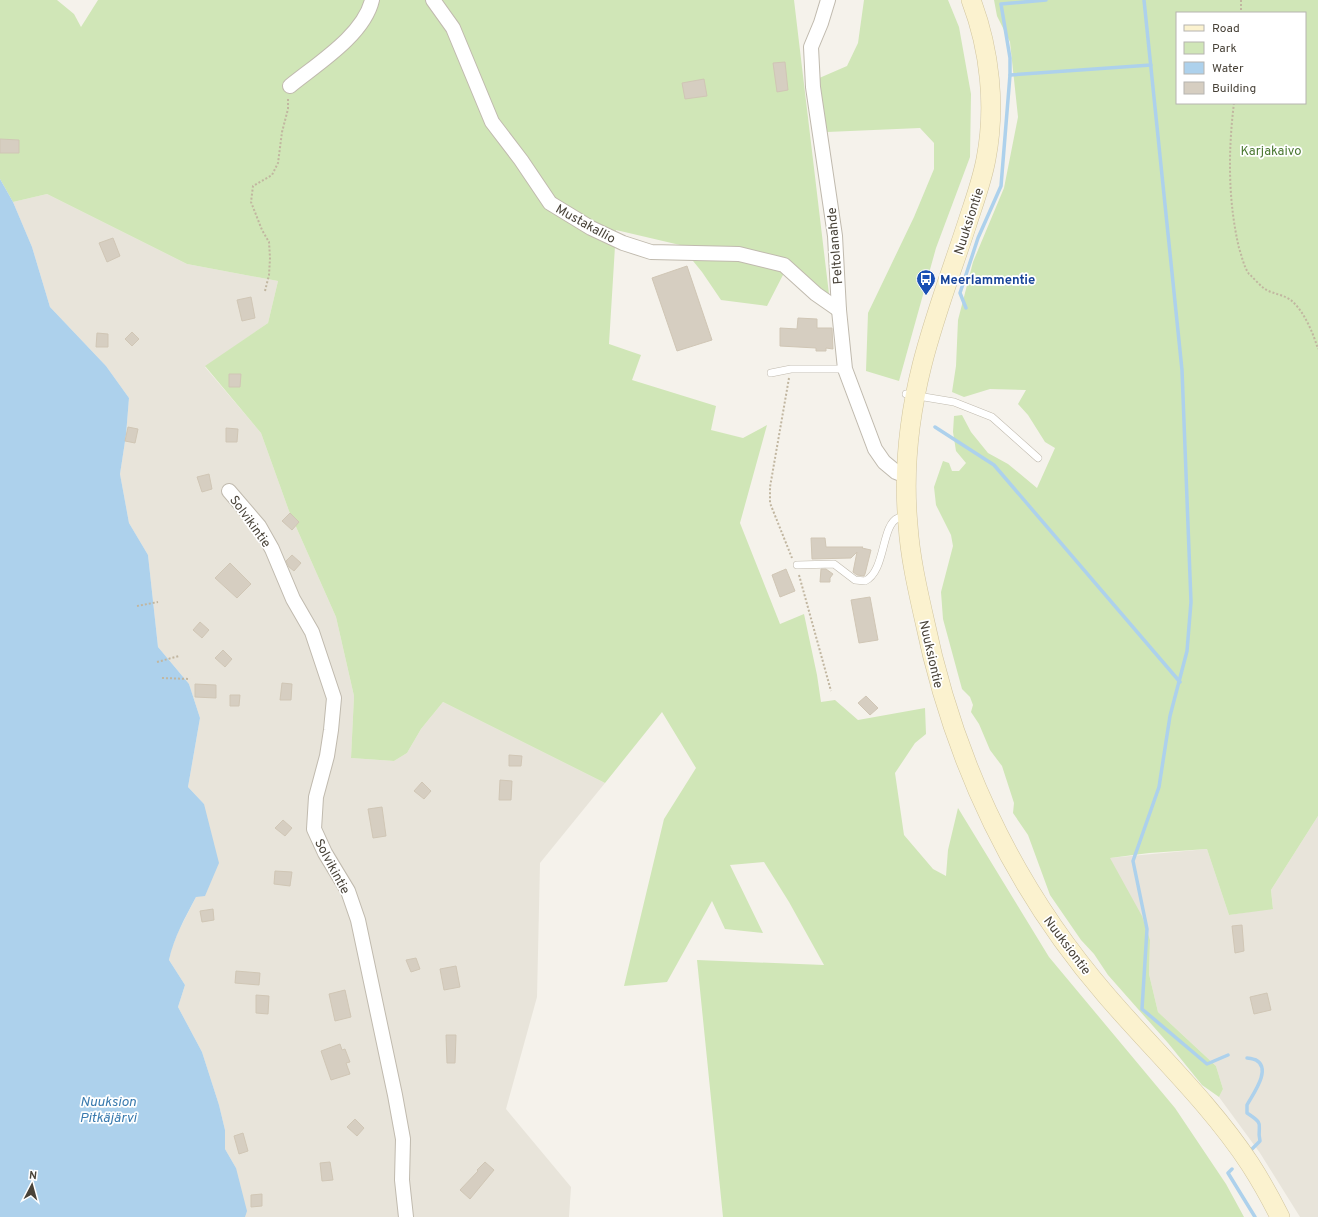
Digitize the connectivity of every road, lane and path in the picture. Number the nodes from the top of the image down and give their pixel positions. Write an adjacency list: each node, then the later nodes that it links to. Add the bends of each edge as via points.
1 (372, 0): 7 (street, via 364,20 350,37)
2 (433, 0): 10 (street, Mustakallio, via 453,28 492,122 550,202 591,228 622,243 651,252 739,254 784,265 816,294)
3 (828, 0): 10 (street, Peltolanahde, via 812,47 813,88 835,236)
4 (971, 0): 15 (street, Nuuksiontie, via 985,45 990,85 988,144 978,190)
5 (1241, 0): 6 (path)
6 (1241, 12)
7 (290, 86): 9 (path, via 278,162 272,174 253,186 251,202 269,242 269,275)
8 (1234, 104): 11 (path, via 1230,172 1236,233 1242,260 1248,272 1264,288 1292,300 1303,314)
9 (265, 291)
10 (839, 310): 12 (street, Peltolanahde)
11 (1318, 349)
12 (845, 368): 13 (lane); 17 (street, Peltolanahde, via 875,449 884,462)
13 (791, 369): 14 (lane); 20 (path, via 770,487 770,503)
14 (771, 373)
15 (910, 395): 16 (lane, via 954,402 992,417); 17 (street, Nuuksiontie)
16 (1038, 458)
17 (906, 476): 19 (street, Nuuksiontie)
18 (229, 491): 28 (street, Solvikintie, via 259,526 272,549 293,599 312,632 334,698 327,756 316,797 314,830 348,891 358,920 403,1139 402,1180)
19 (907, 516): 20 (lane, via 892,522 880,560 872,576 865,581 855,580 834,564); 29 (street, Nuuksiontie, via 912,558 941,692 967,767 1009,857 1073,955 1206,1106 1250,1163)
20 (797, 565): 27 (path)
21 (158, 602): 22 (path)
22 (137, 606)
23 (179, 656): 24 (path)
24 (157, 662)
25 (162, 678): 26 (path)
26 (190, 679)
27 (831, 692)
28 (406, 1217)
29 (1280, 1217)

